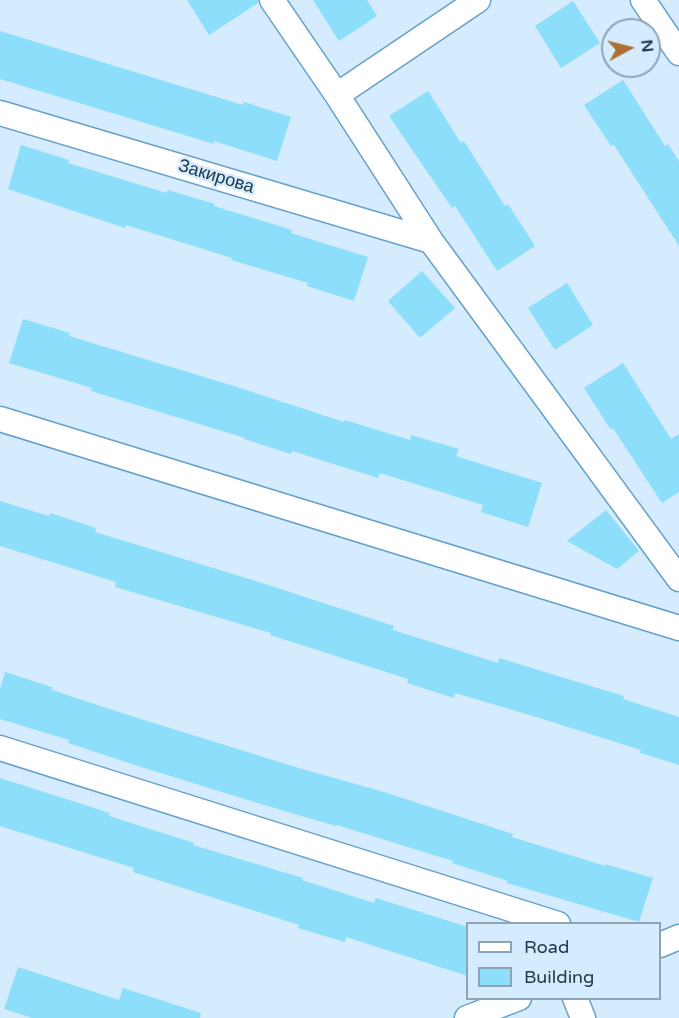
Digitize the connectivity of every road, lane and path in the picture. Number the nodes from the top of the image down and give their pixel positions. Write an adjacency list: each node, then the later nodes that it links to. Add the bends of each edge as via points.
1 (272, 0): 5 (street)
2 (478, 0): 5 (street)
3 (643, 0): 4 (street)
4 (679, 53)
5 (337, 95): 7 (street)
6 (0, 113): 7 (street, Закирова)
7 (431, 241): 9 (street)
8 (0, 419): 10 (street)
9 (679, 579)
10 (679, 628)
11 (0, 748): 12 (street)
12 (552, 922)
13 (679, 937): 14 (street)
14 (661, 945)
15 (516, 1000): 17 (street)
16 (575, 1000): 18 (street)
17 (467, 1018)
18 (583, 1018)

